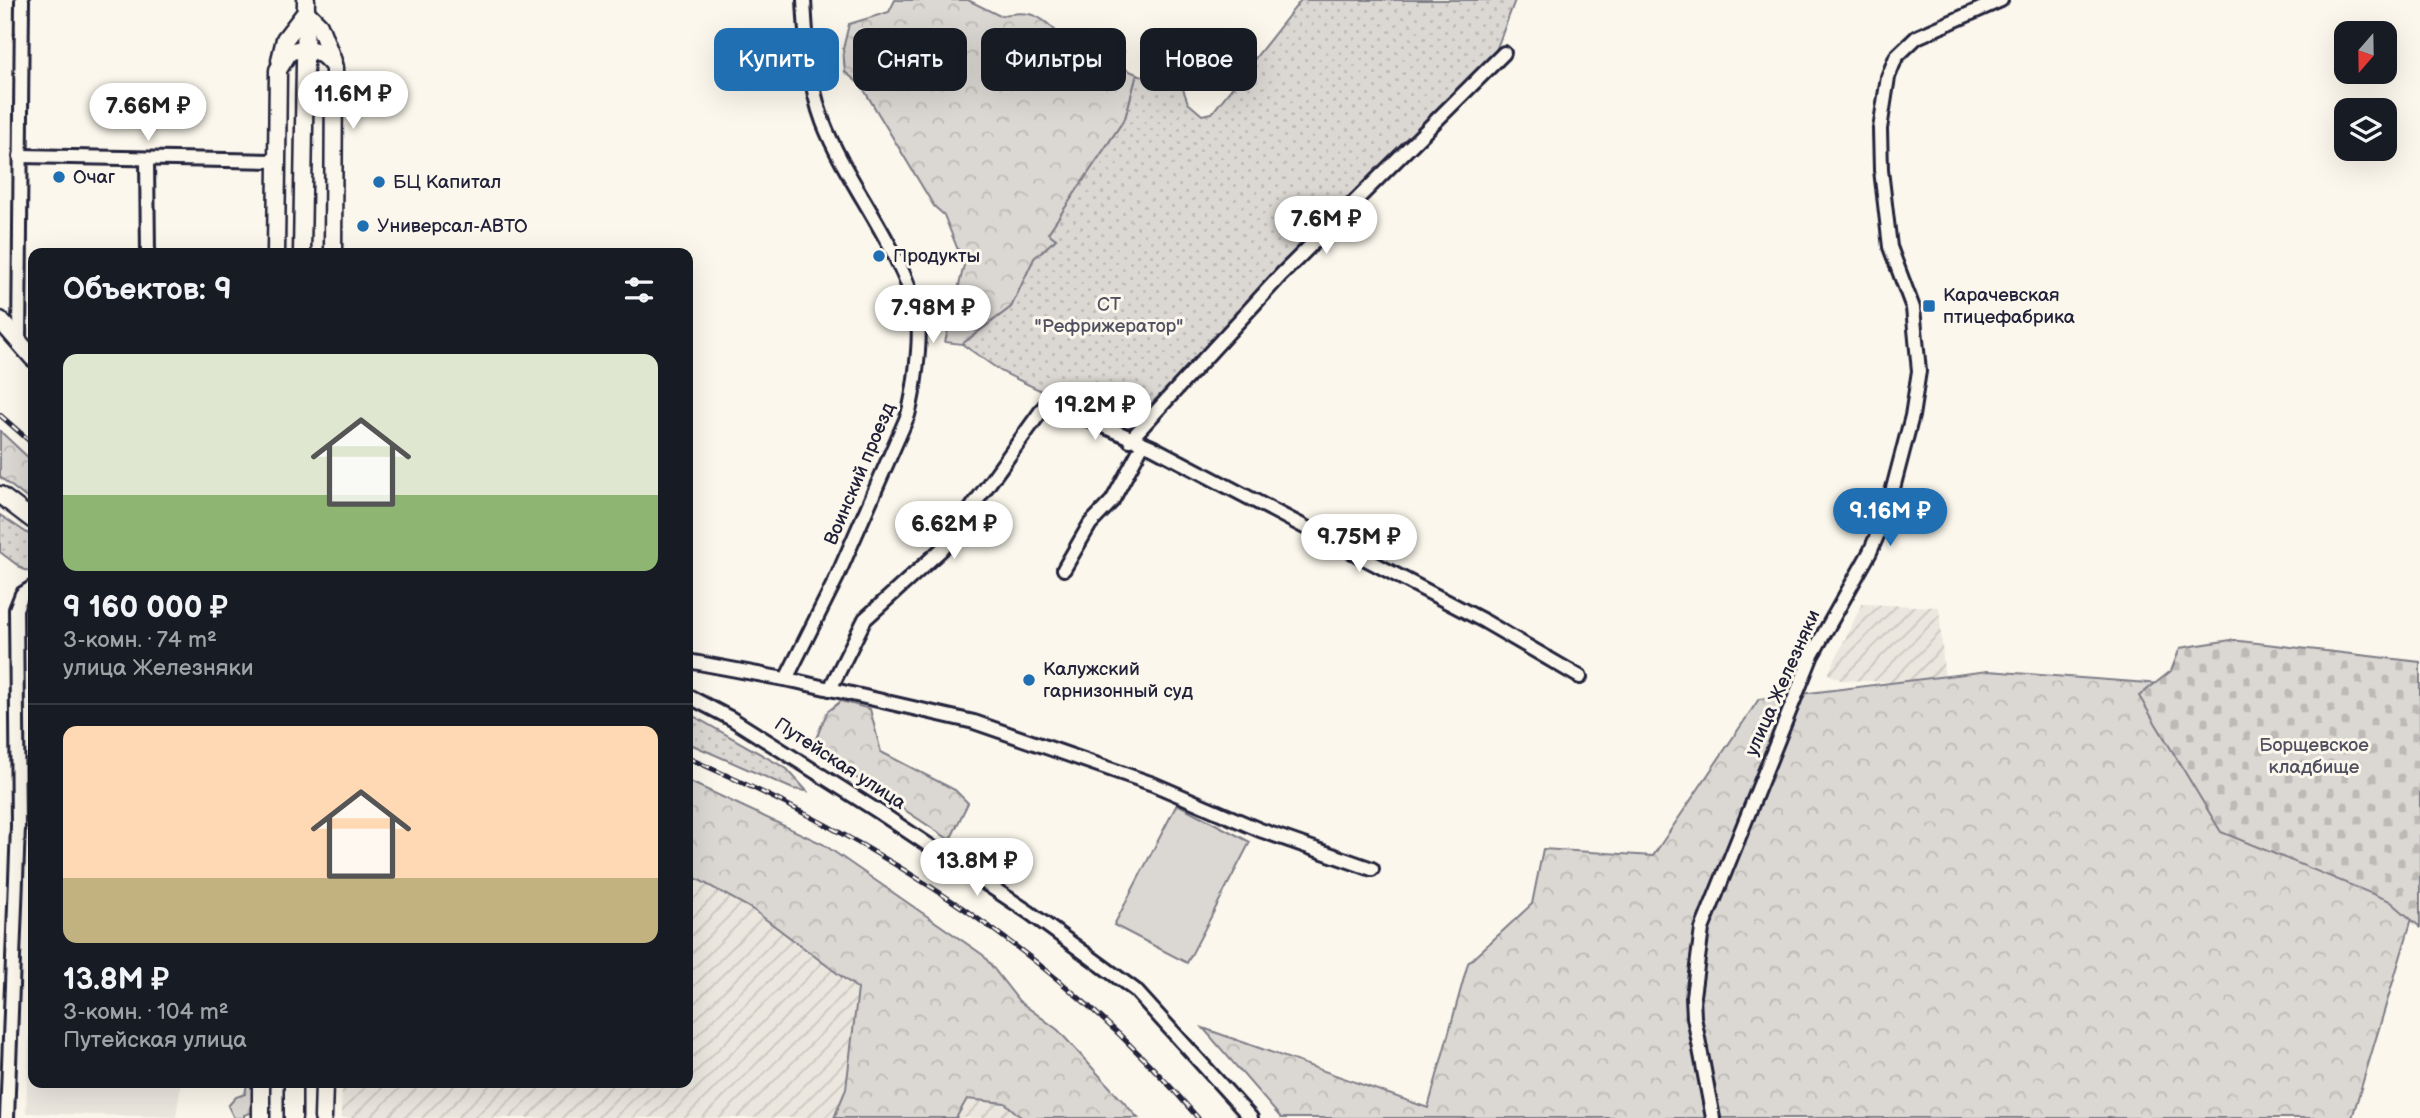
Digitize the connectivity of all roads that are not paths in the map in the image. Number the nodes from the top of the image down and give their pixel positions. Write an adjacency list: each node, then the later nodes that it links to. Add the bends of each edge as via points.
1 (22, 0): 9 (street)
2 (804, 0): 27 (street, Воинский проезд, via 823,121 904,278 918,321 908,415 837,577)
3 (2001, 0): 39 (street, улица Железняки, via 1917,37 1896,57 1888,77 1880,129 1882,182 1890,247 1913,308 1919,372 1912,416 1886,515 1812,655 1702,929 1694,1017)
4 (306, 6): 5 (main road); 7 (main road, via 329,44); 8 (main road, via 285,39)
5 (306, 47): 7 (main road, via 323,53); 8 (main road, via 289,52); 14 (main road)
6 (1504, 53): 19 (street, via 1281,275)
7 (334, 67): 15 (main road)
8 (278, 70): 11 (main road)
9 (20, 156): 10 (street); 17 (street)
10 (147, 160): 11 (street); 12 (street)
11 (276, 161): 13 (main road)
12 (148, 248)
13 (276, 248)
14 (302, 248)
15 (332, 248)
16 (0, 320): 17 (main road)
17 (19, 343): 18 (main road)
18 (28, 353)
19 (1130, 440): 20 (street); 28 (street, via 1063,409 1044,407 942,549 865,619)
20 (1143, 444): 23 (street, via 1112,501 1090,524); 26 (street, via 1484,621)
21 (0, 495): 22 (main road)
22 (28, 516)
23 (1064, 569)
24 (28, 590): 34 (street, via 16,609 18,826)
25 (693, 663): 27 (street)
26 (1580, 677)
27 (786, 679): 28 (street)
28 (830, 689): 30 (street, via 974,722 1153,784 1260,830)
29 (693, 699): 38 (street, Путейская улица, via 879,812 1135,990)
30 (1372, 869)
31 (261, 1088): 35 (main road)
32 (293, 1088): 36 (main road)
33 (324, 1088): 37 (main road)
34 (7, 1118)
35 (261, 1118)
36 (293, 1118)
37 (323, 1118)
38 (1251, 1118)
39 (1713, 1118)

